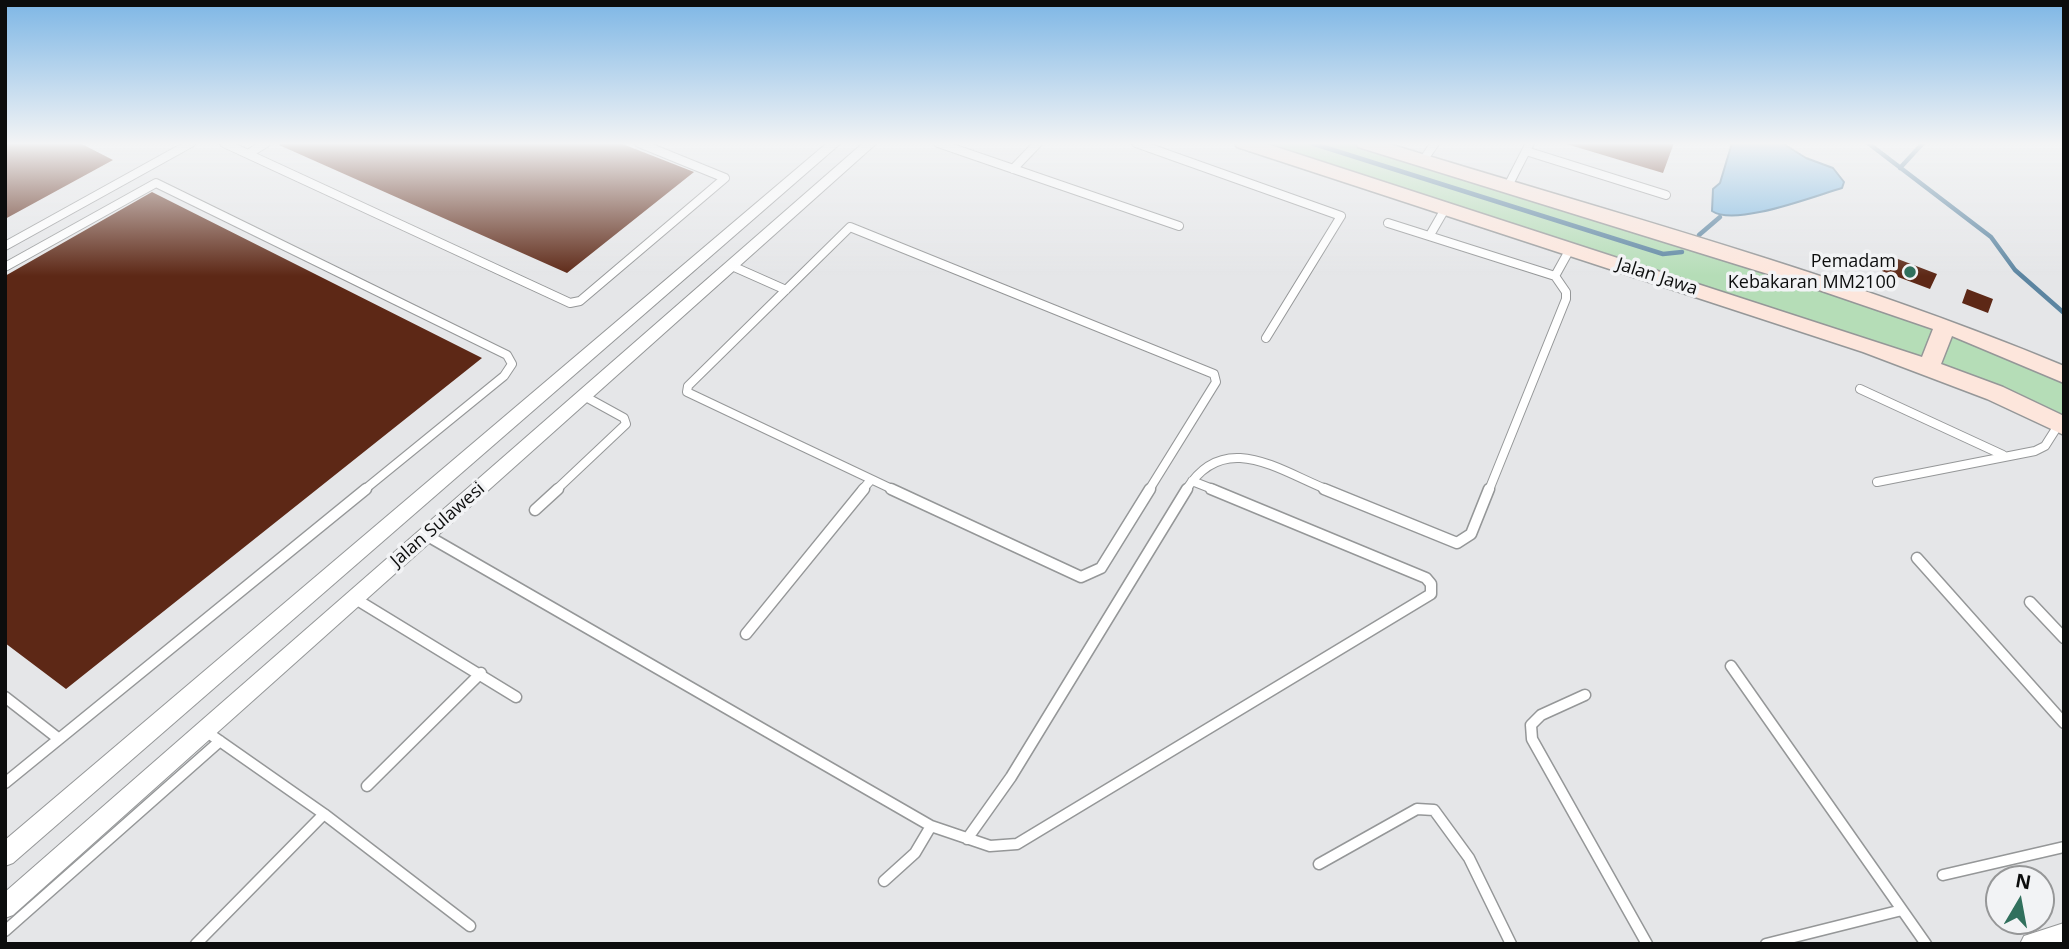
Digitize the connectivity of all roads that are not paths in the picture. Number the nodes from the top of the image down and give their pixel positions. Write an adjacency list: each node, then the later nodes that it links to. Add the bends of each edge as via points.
1 (111, 187): 18 (lane)
2 (144, 187): 22 (lane)
3 (163, 187): 51 (lane, via 507,355 512,364 504,376)
4 (320, 187): 5 (lane, via 570,303 580,301)
5 (717, 187)
6 (783, 187): 58 (street, Jalan Sulawesi)
7 (821, 187): 21 (street, Jalan Sulawesi)
8 (1066, 187): 16 (lane)
9 (1260, 187): 27 (lane, via 1341,216)
10 (1381, 187): 14 (street, Jalan Jawa)
11 (1641, 187): 13 (lane)
12 (1507, 188): 19 (street)
13 (1666, 195)
14 (1445, 208): 17 (lane); 20 (street, Jalan Jawa)
15 (1388, 223): 17 (lane)
16 (1179, 226)
17 (1430, 235): 23 (lane)
18 (5, 246)
19 (1703, 246): 25 (street, via 1711,270); 26 (street)
20 (1570, 249): 23 (lane); 25 (street, Jalan Jawa)
21 (732, 266): 24 (lane); 31 (street, Jalan Sulawesi)
22 (5, 267)
23 (1555, 276): 35 (lane, via 1566,299 1471,534 1463,540 1447,540 1245,456 1211,462)
24 (786, 290): 34 (lane, via 687,392); 34 (lane, via 847,229 855,227 1216,377 1101,568 1091,575 1070,575)
25 (1698, 290): 28 (street, Jalan Jawa)
26 (1945, 325): 28 (street); 29 (street)
27 (1266, 338)
28 (1929, 367): 32 (street, Jalan Jawa)
29 (2064, 375)
30 (1860, 389): 33 (lane)
31 (584, 396): 37 (lane, via 624,418 624,428); 38 (street, Jalan Sulawesi)
32 (2061, 425): 33 (lane, via 2045,446)
33 (2003, 455): 36 (lane)
34 (870, 481): 42 (lane)
35 (1192, 481): 56 (lane, via 1011,777); 56 (lane, via 1426,578 1431,594 1017,844 990,846)
36 (1877, 482)
37 (535, 510)
38 (426, 535): 40 (street, Jalan Sulawesi); 55 (lane)
39 (1917, 558): 49 (lane)
40 (354, 598): 45 (lane); 50 (street, Jalan Sulawesi)
41 (2030, 602): 43 (lane)
42 (746, 634)
43 (2064, 638)
44 (1731, 666): 63 (lane)
45 (481, 673): 48 (lane); 53 (lane)
46 (1585, 695): 69 (lane, via 1541,715 1531,725 1532,739)
47 (5, 697): 51 (lane)
48 (516, 697)
49 (2064, 723)
50 (212, 735): 54 (lane); 62 (street, Jalan Sulawesi); 65 (lane)
51 (59, 739): 52 (lane)
52 (5, 783)
53 (367, 786)
54 (324, 814): 64 (lane); 67 (lane)
55 (930, 826): 56 (lane); 61 (lane, via 915,853)
56 (967, 839)
57 (2064, 847): 60 (lane)
58 (5, 855)
59 (1319, 864): 68 (lane, via 1417,809 1434,810 1469,858)
60 (1943, 874)
61 (884, 881)
62 (5, 907)
63 (1902, 910): 70 (lane); 71 (lane)
64 (470, 926)
65 (5, 931)
66 (2064, 934): 72 (street)
67 (196, 944)
68 (1511, 944)
69 (1647, 944)
70 (1766, 944)
71 (1926, 944)
72 (2032, 944)

